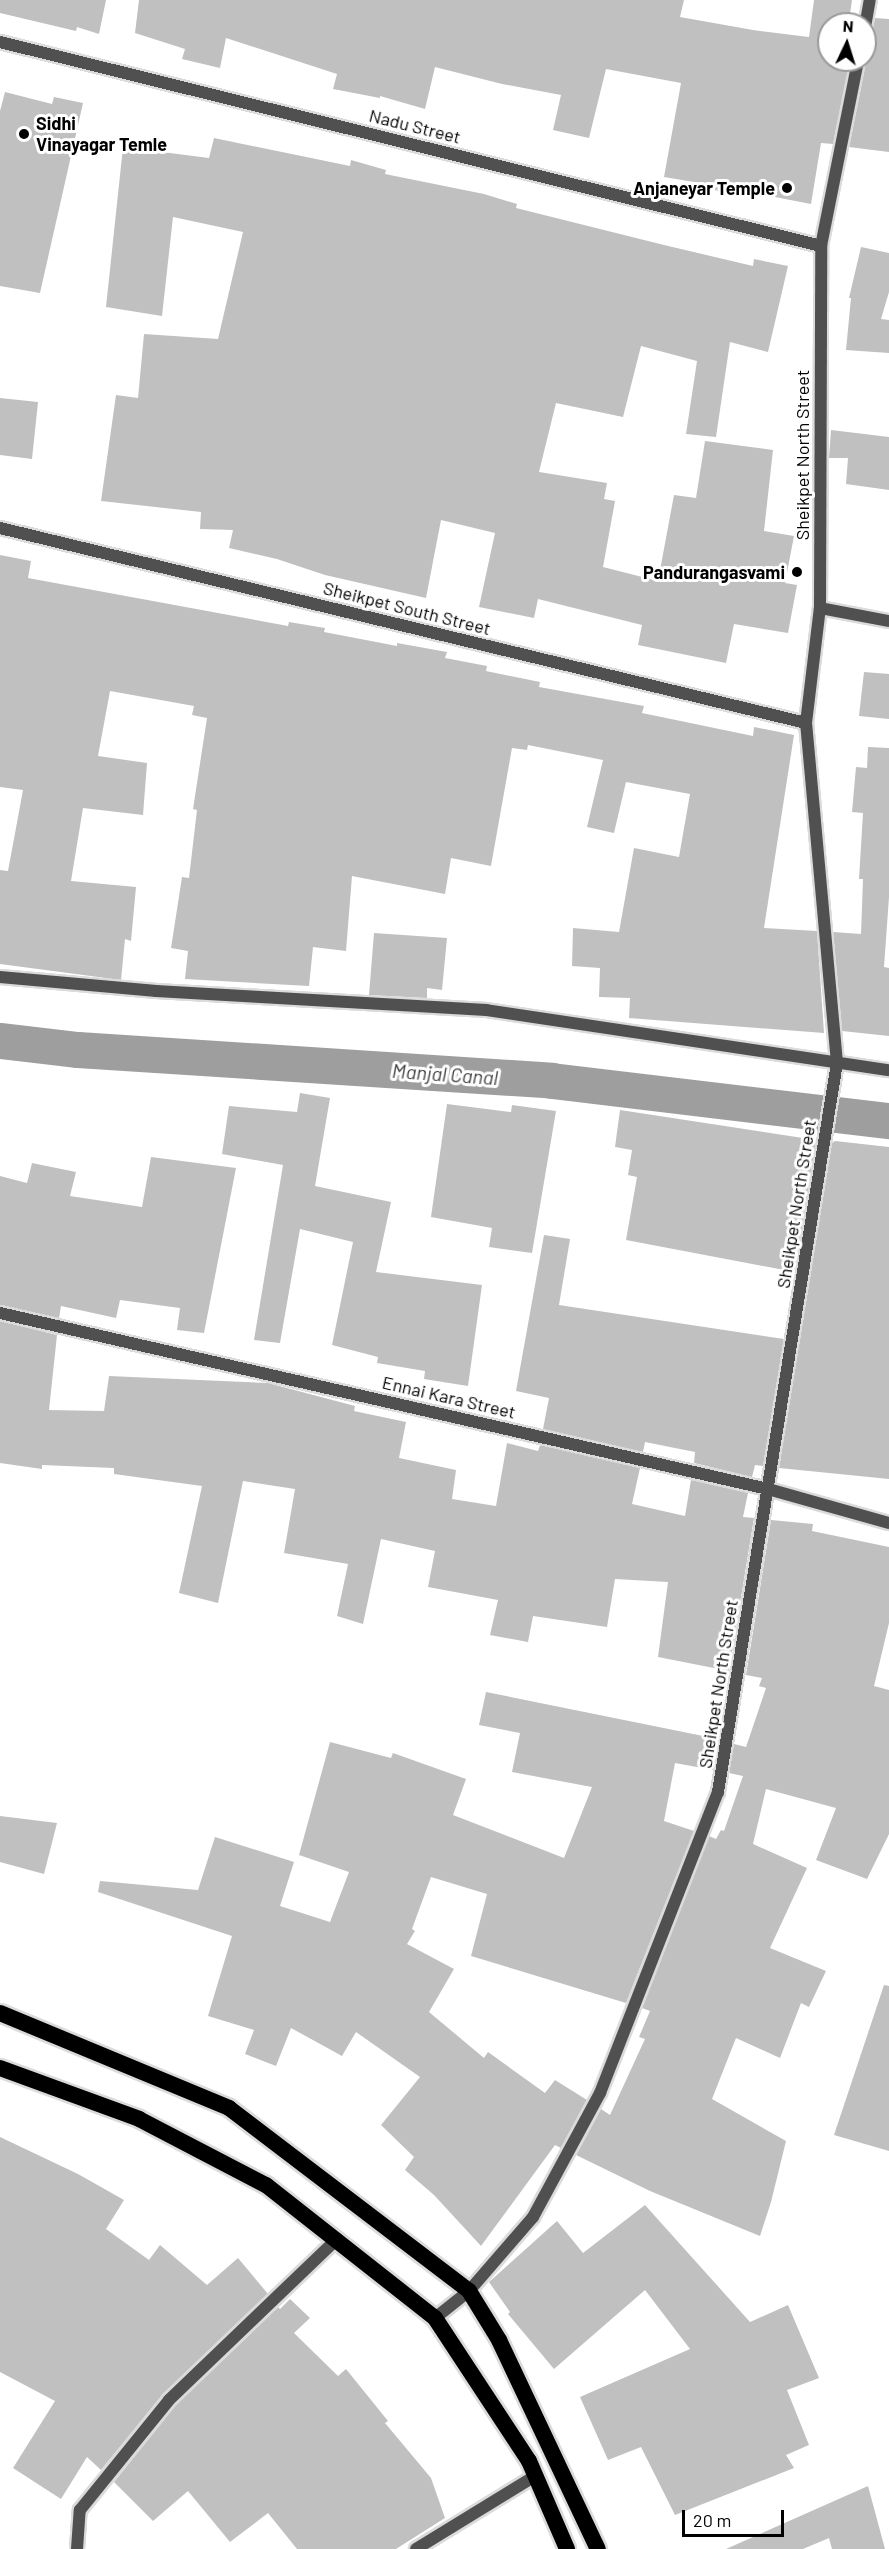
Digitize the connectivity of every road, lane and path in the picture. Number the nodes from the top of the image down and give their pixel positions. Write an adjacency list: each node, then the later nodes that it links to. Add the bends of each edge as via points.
1 (0, 42): 3 (street, Nadu Street)
2 (856, 72): 3 (street, Sheikpet North Street)
3 (821, 246): 5 (street, Sheikpet North Street)
4 (0, 528): 7 (street, Sheikpet South Street)
5 (820, 608): 6 (street); 7 (street, Sheikpet North Street)
6 (889, 621)
7 (806, 723): 9 (street, Sheikpet North Street)
8 (0, 977): 9 (street, via 156,992 486,1010)
9 (837, 1065): 10 (street); 12 (street, Sheikpet North Street)
10 (889, 1070)
11 (0, 1313): 12 (street, Ennai Kara Street)
12 (768, 1489): 13 (street, Ennai Kara Street); 17 (street, Sheikpet North Street, via 718,1792 600,2093 533,2217)
13 (889, 1523)
14 (0, 2013): 17 (highway, via 229,2108)
15 (0, 2068): 16 (highway, via 139,2119 266,2185)
16 (337, 2239): 18 (highway); 20 (street, via 169,2400 80,2510)
17 (469, 2291): 18 (street, Sheikpet North Street); 23 (highway, via 500,2340)
18 (435, 2318): 19 (highway)
19 (535, 2476): 21 (street); 22 (highway)
20 (77, 2549)
21 (416, 2549)
22 (567, 2549)
23 (598, 2549)

